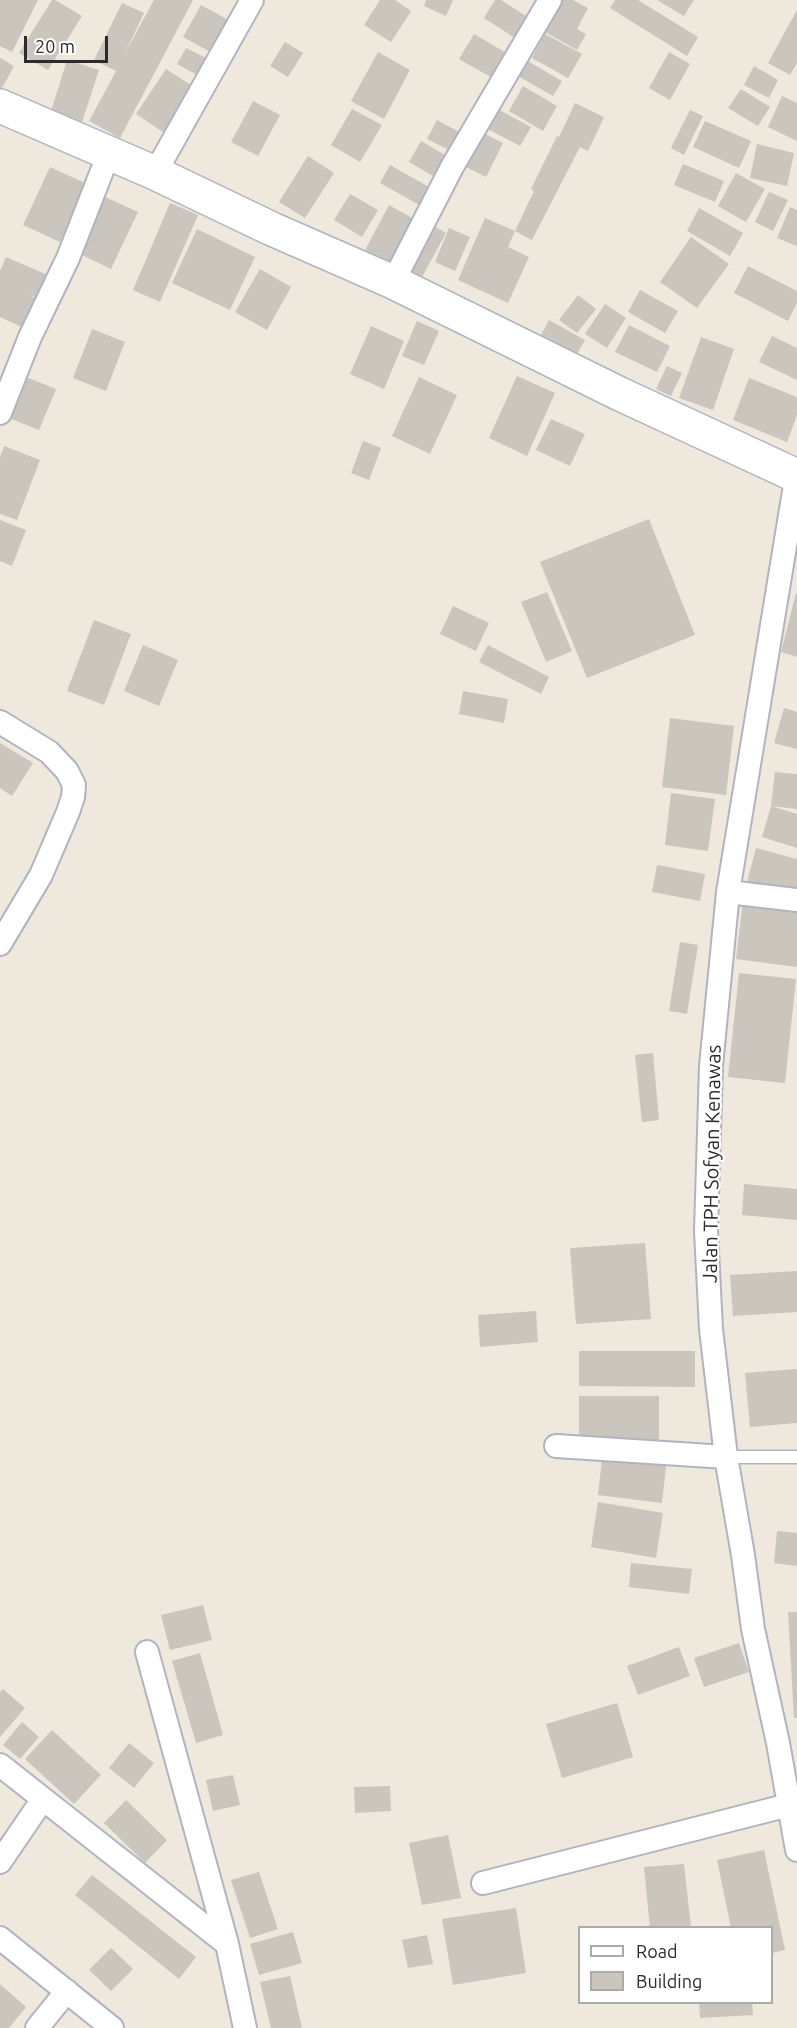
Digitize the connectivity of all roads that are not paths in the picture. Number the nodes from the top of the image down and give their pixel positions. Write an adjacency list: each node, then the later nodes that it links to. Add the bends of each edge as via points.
1 (252, 0): 5 (street)
2 (550, 0): 6 (street, via 452,168)
3 (0, 106): 4 (street)
4 (109, 153): 5 (street); 7 (street)
5 (155, 173): 6 (street)
6 (393, 282): 8 (street, via 620,394)
7 (0, 413)
8 (797, 475): 10 (street, Jalan TPH Sofyan Kenawas)
9 (0, 722): 12 (street, via 49,752 74,785 68,812 41,875)
10 (728, 892): 11 (street); 14 (street, Jalan TPH Sofyan Kenawas, via 711,1066 706,1231 711,1329)
11 (797, 900)
12 (0, 944)
13 (556, 1446): 14 (street)
14 (726, 1457): 15 (lane); 19 (street, Jalan TPH Sofyan Kenawas, via 753,1629)
15 (797, 1457)
16 (147, 1652): 24 (street)
17 (0, 1765): 18 (street)
18 (44, 1799): 21 (street); 24 (street)
19 (789, 1805): 20 (street, Jalan TPH Sofyan Kenawas); 22 (street)
20 (797, 1850)
21 (0, 1862)
22 (483, 1883)
23 (0, 1938): 25 (street)
24 (227, 1944): 28 (street)
25 (67, 1991): 26 (street); 27 (street)
26 (37, 2028)
27 (112, 2028)
28 (245, 2028)

